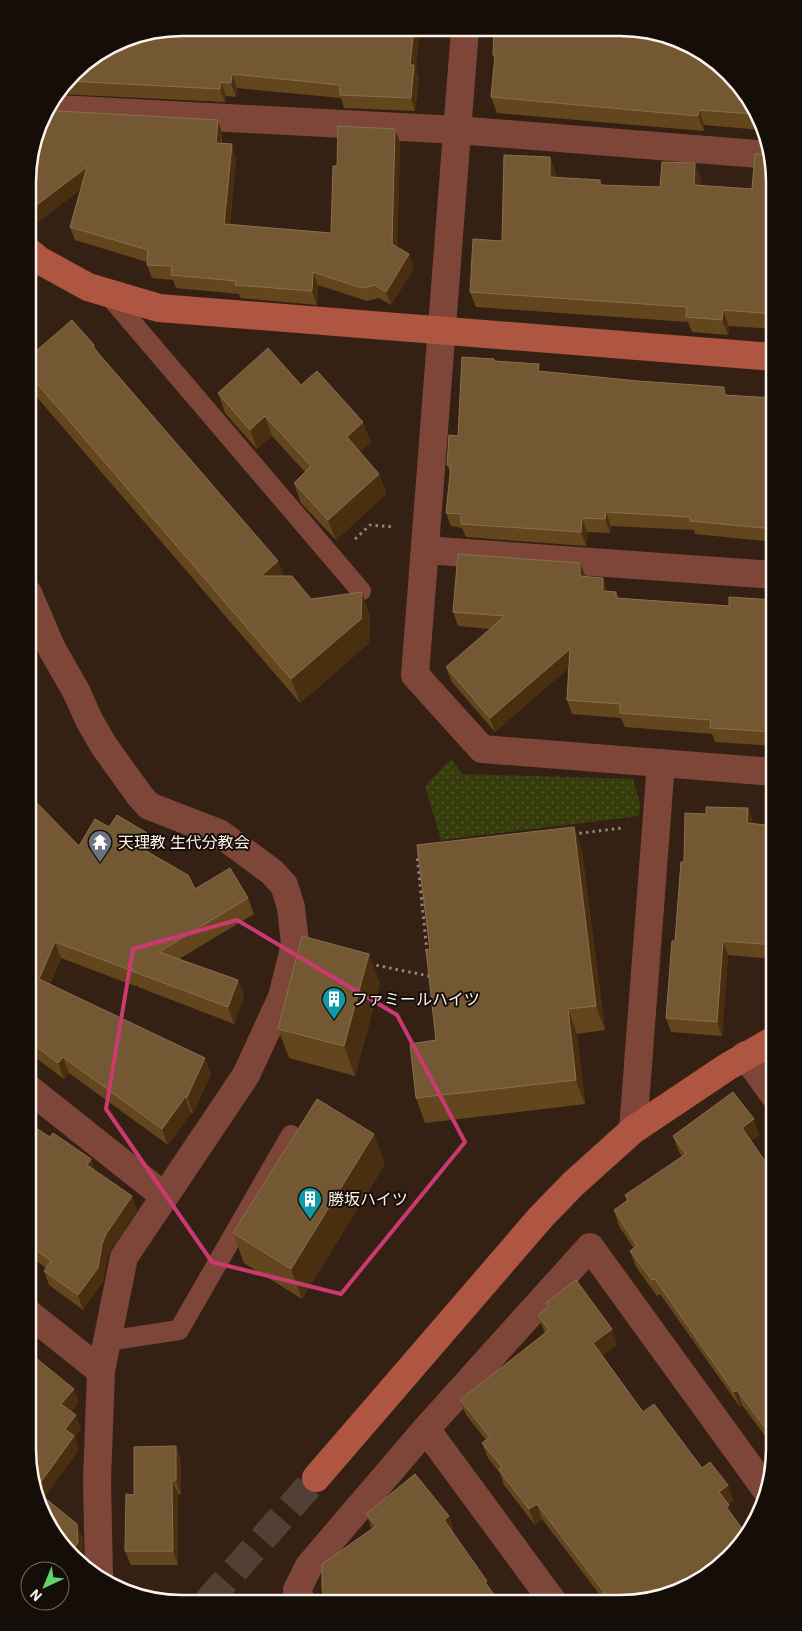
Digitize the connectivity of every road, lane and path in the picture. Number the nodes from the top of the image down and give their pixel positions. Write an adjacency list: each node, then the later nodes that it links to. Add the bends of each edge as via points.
1 (463, 36): 3 (street)
2 (55, 111): 3 (street)
3 (457, 130): 4 (street); 7 (street)
4 (763, 154)
5 (37, 258): 6 (street, via 88,287)
6 (106, 292): 7 (street, via 159,308); 10 (lane)
7 (441, 332): 8 (street); 9 (street)
8 (766, 356)
9 (425, 540): 10 (path, via 370,525); 11 (street); 14 (street, via 415,675 482,749)
10 (334, 558): 12 (lane)
11 (766, 574)
12 (361, 591)
13 (37, 613): 28 (street, via 89,720 140,796 150,806 219,832 272,872 284,885 291,907 295,944 282,997 246,1075)
14 (661, 763): 15 (street); 16 (street)
15 (766, 771)
16 (656, 823): 17 (path); 26 (street)
17 (570, 835)
18 (426, 854): 19 (path, via 417,855)
19 (427, 958)
20 (363, 962): 21 (path, via 429,976)
21 (428, 967)
22 (765, 1044): 23 (street)
23 (745, 1055): 24 (street); 26 (street)
24 (765, 1083)
25 (36, 1095): 28 (street)
26 (633, 1130): 33 (street, via 541,1217)
27 (290, 1135): 30 (lane, via 180,1330)
28 (164, 1196): 30 (street, via 124,1257)
29 (36, 1319): 31 (street)
30 (107, 1340): 31 (street)
31 (101, 1371): 35 (street, via 97,1480)
32 (426, 1429): 34 (street, via 590,1247); 36 (street, via 309,1566 297,1590); 37 (street)
33 (316, 1478)
34 (761, 1483)
35 (99, 1569)
36 (299, 1595)
37 (548, 1595)

